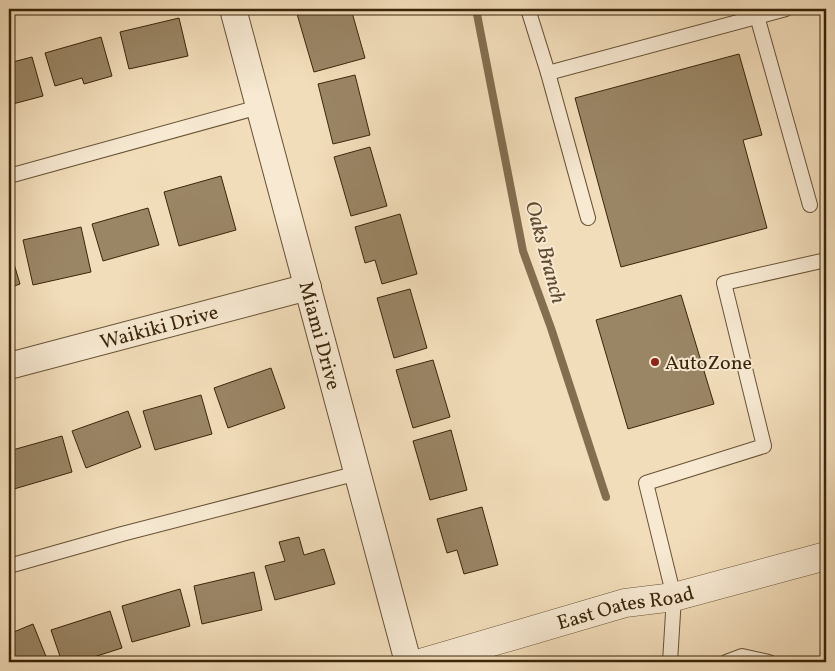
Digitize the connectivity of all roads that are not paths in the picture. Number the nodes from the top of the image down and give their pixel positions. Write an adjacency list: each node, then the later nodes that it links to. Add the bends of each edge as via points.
1 (233, 9): 6 (street, Miami Drive)
2 (528, 9): 5 (lane)
3 (786, 9): 4 (lane)
4 (756, 13): 5 (lane); 8 (lane)
5 (548, 73): 9 (lane)
6 (259, 107): 7 (lane); 11 (street, Miami Drive)
7 (9, 176)
8 (810, 205)
9 (588, 218)
10 (826, 260): 16 (lane, via 724,283 764,446 646,483)
11 (308, 287): 12 (street, Waikiki Drive); 13 (street, Miami Drive)
12 (9, 366)
13 (358, 473): 15 (lane); 17 (street, Miami Drive)
14 (826, 556): 16 (street, East Oates Road)
15 (9, 566)
16 (674, 597): 18 (street, East Oates Road, via 625,603); 19 (lane)
17 (408, 662)
18 (424, 662)
19 (670, 662)
20 (726, 662): 21 (lane, via 742,656)
21 (770, 662)

